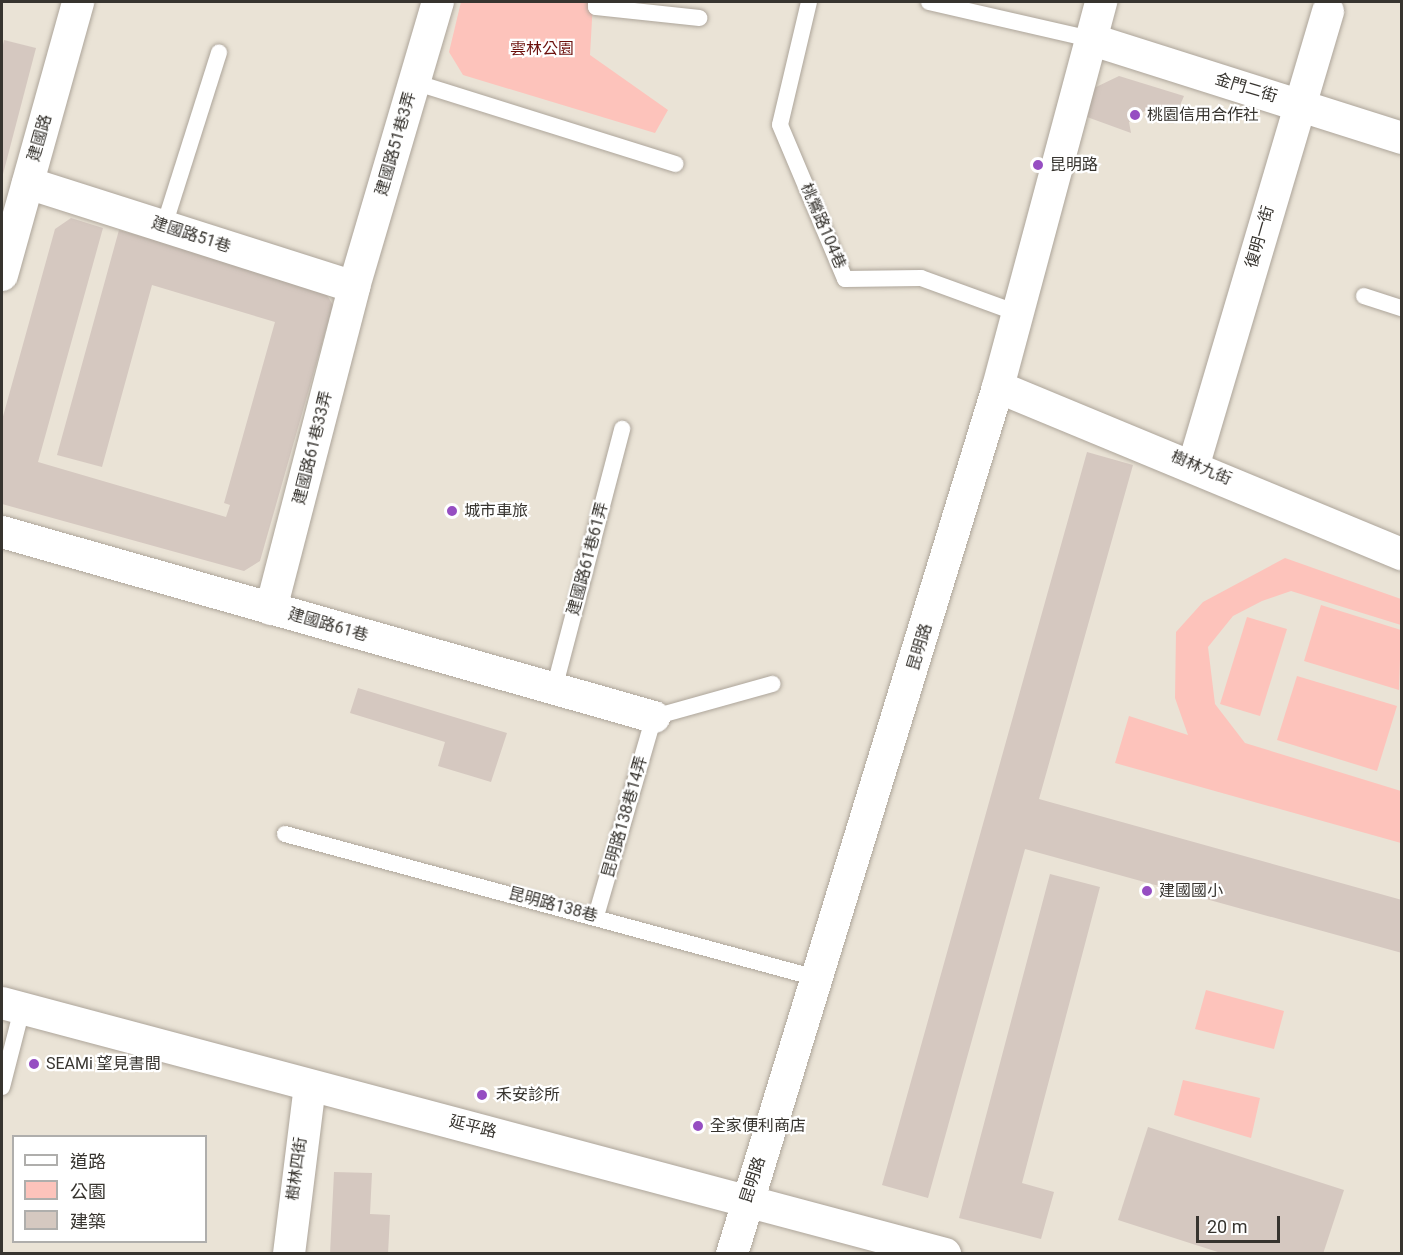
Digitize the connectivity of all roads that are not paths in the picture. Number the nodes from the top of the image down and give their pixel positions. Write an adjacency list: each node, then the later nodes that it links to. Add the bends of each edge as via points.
1 (78, 2): 15 (street, 建國路)
2 (438, 2): 11 (street, 建國路51巷3弄)
3 (596, 2): 8 (lane, via 596,6)
4 (809, 2): 21 (lane, 桃鶯路104巷, via 780,125 845,279 921,278)
5 (929, 2): 9 (lane)
6 (1101, 2): 9 (street, 昆明路)
7 (1328, 11): 12 (street, 復明一街)
8 (699, 18)
9 (1090, 39): 12 (street, 金門二街); 21 (street, 昆明路)
10 (219, 53): 16 (lane)
11 (414, 82): 14 (lane); 18 (street, 建國路51巷3弄)
12 (1299, 104): 13 (street, 金門二街); 24 (street, 復明一街)
13 (1401, 138)
14 (675, 164)
15 (28, 183): 16 (street, 建國路51巷); 17 (street, 建國路)
16 (164, 226): 18 (street, 建國路51巷)
17 (2, 275)
18 (354, 286): 27 (street, 建國路61巷33弄)
19 (1364, 296): 20 (lane)
20 (1401, 308)
21 (1017, 313): 22 (street, 昆明路)
22 (998, 387): 24 (street, 樹林九街); 33 (street, 昆明路)
23 (622, 429): 29 (lane, 建國路61巷61弄)
24 (1194, 464): 26 (street, 樹林九街)
25 (2, 532): 27 (street, 建國路61巷)
26 (1401, 554)
27 (272, 609): 29 (street, 建國路61巷)
28 (772, 684): 30 (lane)
29 (554, 689): 30 (street, 建國路61巷)
30 (654, 717): 32 (lane, 昆明路138巷14弄)
31 (285, 834): 32 (lane, 昆明路138巷)
32 (596, 916): 33 (lane, 昆明路138巷)
33 (820, 979): 37 (street, 昆明路)
34 (12, 1006): 35 (street, 延平路); 36 (lane)
35 (310, 1086): 37 (street, 延平路); 38 (street, 樹林四街)
36 (2, 1087)
37 (747, 1197): 39 (street, 昆明路); 40 (street, 延平路)
38 (289, 1254)
39 (732, 1254)
40 (945, 1254)

